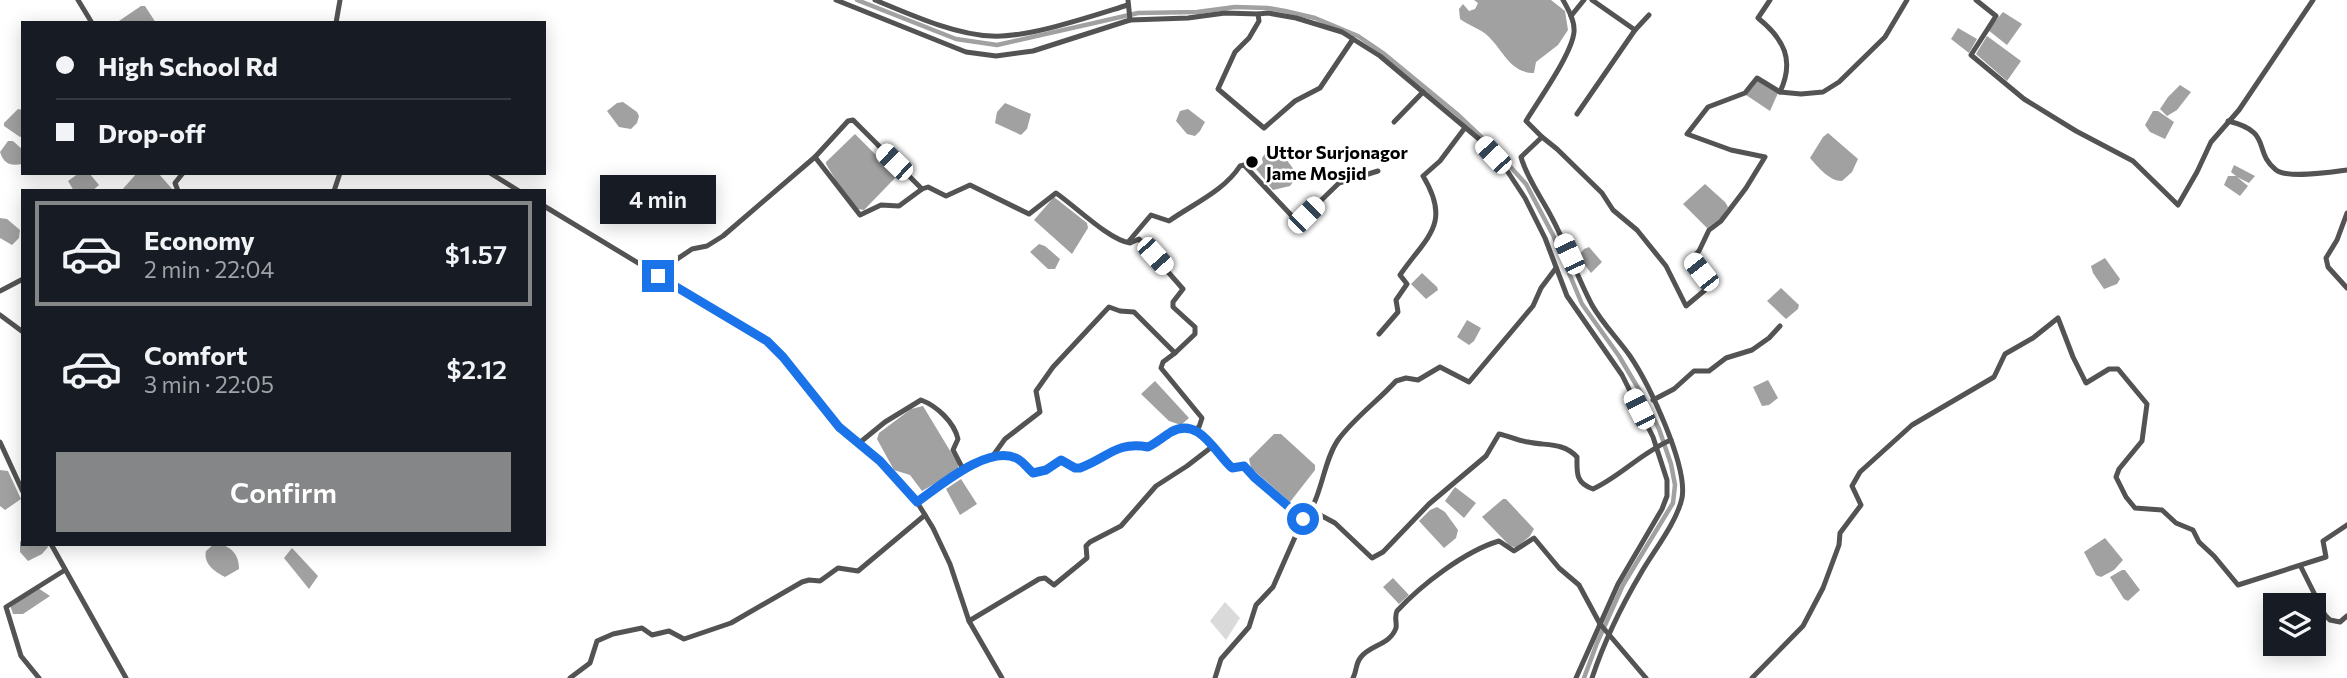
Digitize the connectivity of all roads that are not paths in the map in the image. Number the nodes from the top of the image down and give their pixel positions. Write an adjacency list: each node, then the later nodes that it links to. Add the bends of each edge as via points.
1 (78, 0): 17 (street)
2 (340, 0): 18 (street)
3 (836, 0): 16 (street, via 966,52 996,56 1033,51)
4 (875, 0): 12 (street, via 958,30 996,37 1076,20)
5 (1563, 0): 15 (street)
6 (1584, 0): 15 (street)
7 (1592, 0): 19 (street)
8 (1770, 0): 22 (street, via 1758,18 1778,38 1787,59)
9 (1907, 0): 22 (street, via 1885,37 1839,82 1822,92)
10 (1976, 0): 24 (street, via 1996,16 1971,55 2024,99 2133,162 2178,205 2211,142)
11 (2313, 0): 24 (street)
12 (1128, 2): 16 (street)
13 (1258, 14): 16 (street); 20 (street, via 1296,18); 20 (street, via 1259,22 1235,52 1218,89 1264,128 1295,101 1320,88)
14 (1649, 15): 19 (street)
15 (1571, 16): 27 (street, via 1574,30 1569,46 1525,121)
16 (1130, 20)
17 (91, 21)
18 (336, 21)
19 (1635, 30): 23 (street)
20 (1353, 39): 21 (street)
21 (1423, 92): 25 (street); 26 (street)
22 (1780, 92): 27 (street, via 1757,78 1745,93 1709,107 1687,134 1765,158 1691,259 1711,285 1686,306 1666,266 1637,230)
23 (1577, 114)
24 (2228, 121): 29 (street, via 2248,127 2258,136 2276,170 2286,174)
25 (1394, 122)
26 (1464, 129): 37 (street, via 1479,139 1515,181); 45 (street, via 1423,176 1436,200 1436,222 1400,275 1407,284 1396,300 1398,312)
27 (1542, 137): 47 (street, via 1521,157 1525,170 1593,306 1630,357)
28 (815, 157): 33 (street, via 860,215 881,205 900,206); 33 (street, via 853,120); 38 (street, via 723,236 707,246 692,248)
29 (2347, 170)
30 (1378, 171): 36 (street, via 1339,183 1299,218 1240,166 1222,187 1169,221 1151,215)
31 (493, 175): 32 (street)
32 (516, 189)
33 (922, 189): 36 (street, via 933,188 946,197 970,185 1029,214 1056,194)
34 (546, 206): 38 (street)
35 (2347, 213): 40 (street, via 2326,258 2328,267)
36 (1127, 244): 46 (street, via 1139,239 1183,289 1173,307 1195,330)
37 (1556, 268): 53 (street, via 1577,314 1622,375); 58 (street, via 1533,306 1469,382 1440,368 1418,380 1395,381 1339,440)
38 (655, 274): 51 (street, via 767,341)
39 (21, 280): 41 (street)
40 (2347, 288)
41 (0, 291)
42 (0, 315): 44 (street)
43 (1780, 326): 47 (street, via 1760,346 1726,358 1709,371 1694,371)
44 (21, 331)
45 (1380, 334)
46 (1175, 353): 48 (street, via 1161,368 1202,418); 54 (street, via 1134,312 1109,307 1036,391 1040,412 1005,439)
47 (1653, 400): 49 (street)
48 (1194, 430): 52 (street); 54 (street, via 1172,432 1148,447 1134,444 1114,450 1080,468 1061,460 1033,473 1014,457)
49 (1671, 440): 53 (street); 69 (street, via 1682,479 1679,509)
50 (0, 442): 56 (street)
51 (858, 444): 55 (street, via 921,400 954,427 958,439 953,450); 57 (street)
52 (1213, 446): 60 (street, via 1229,466 1244,466); 67 (street, via 1156,486 1121,526 1090,542 1087,558 1060,582 1054,585 1039,579)
53 (1657, 446): 58 (street, via 1593,489 1577,477 1577,457 1571,450 1499,434 1486,456 1373,558 1335,523); 68 (street, via 1667,496)
54 (992, 457): 55 (street)
55 (964, 471): 57 (street)
56 (21, 488)
57 (917, 502): 59 (street)
58 (1311, 510): 60 (street)
59 (925, 515): 67 (street, via 950,564); 72 (street, via 858,571 838,568 820,581 802,582 731,623 684,639 669,631 652,635 642,628 613,634 596,643 590,663)
60 (1303, 519): 74 (street, via 1273,587 1256,605 1246,632 1226,652)
61 (2347, 525): 63 (street, via 2323,541 2326,557)
62 (52, 546): 64 (street)
63 (2301, 567): 66 (street, via 2325,615 2340,622); 79 (street, via 2238,585 2193,530 2162,510 2136,508 2116,477 2142,441 2147,404 2118,369 2109,369 2086,383 2058,318 2005,354 1994,377 1912,425 1860,472 1852,486 1861,505 1840,533 1823,588 1803,626)
64 (65, 570): 65 (street); 71 (street)
65 (3, 609): 70 (street, via 22,656)
66 (2347, 616)
67 (969, 621): 73 (street)
68 (1600, 624): 69 (street); 75 (street, via 1579,585 1536,539 1514,551 1499,541 1477,549 1404,604 1395,614 1394,631 1362,656); 76 (street)
69 (1609, 635): 77 (street); 78 (street)
70 (39, 678)
71 (126, 678)
72 (570, 678)
73 (1002, 678)
74 (1214, 678)
75 (1353, 678)
76 (1576, 678)
77 (1592, 678)
78 (1646, 678)
79 (1752, 678)

